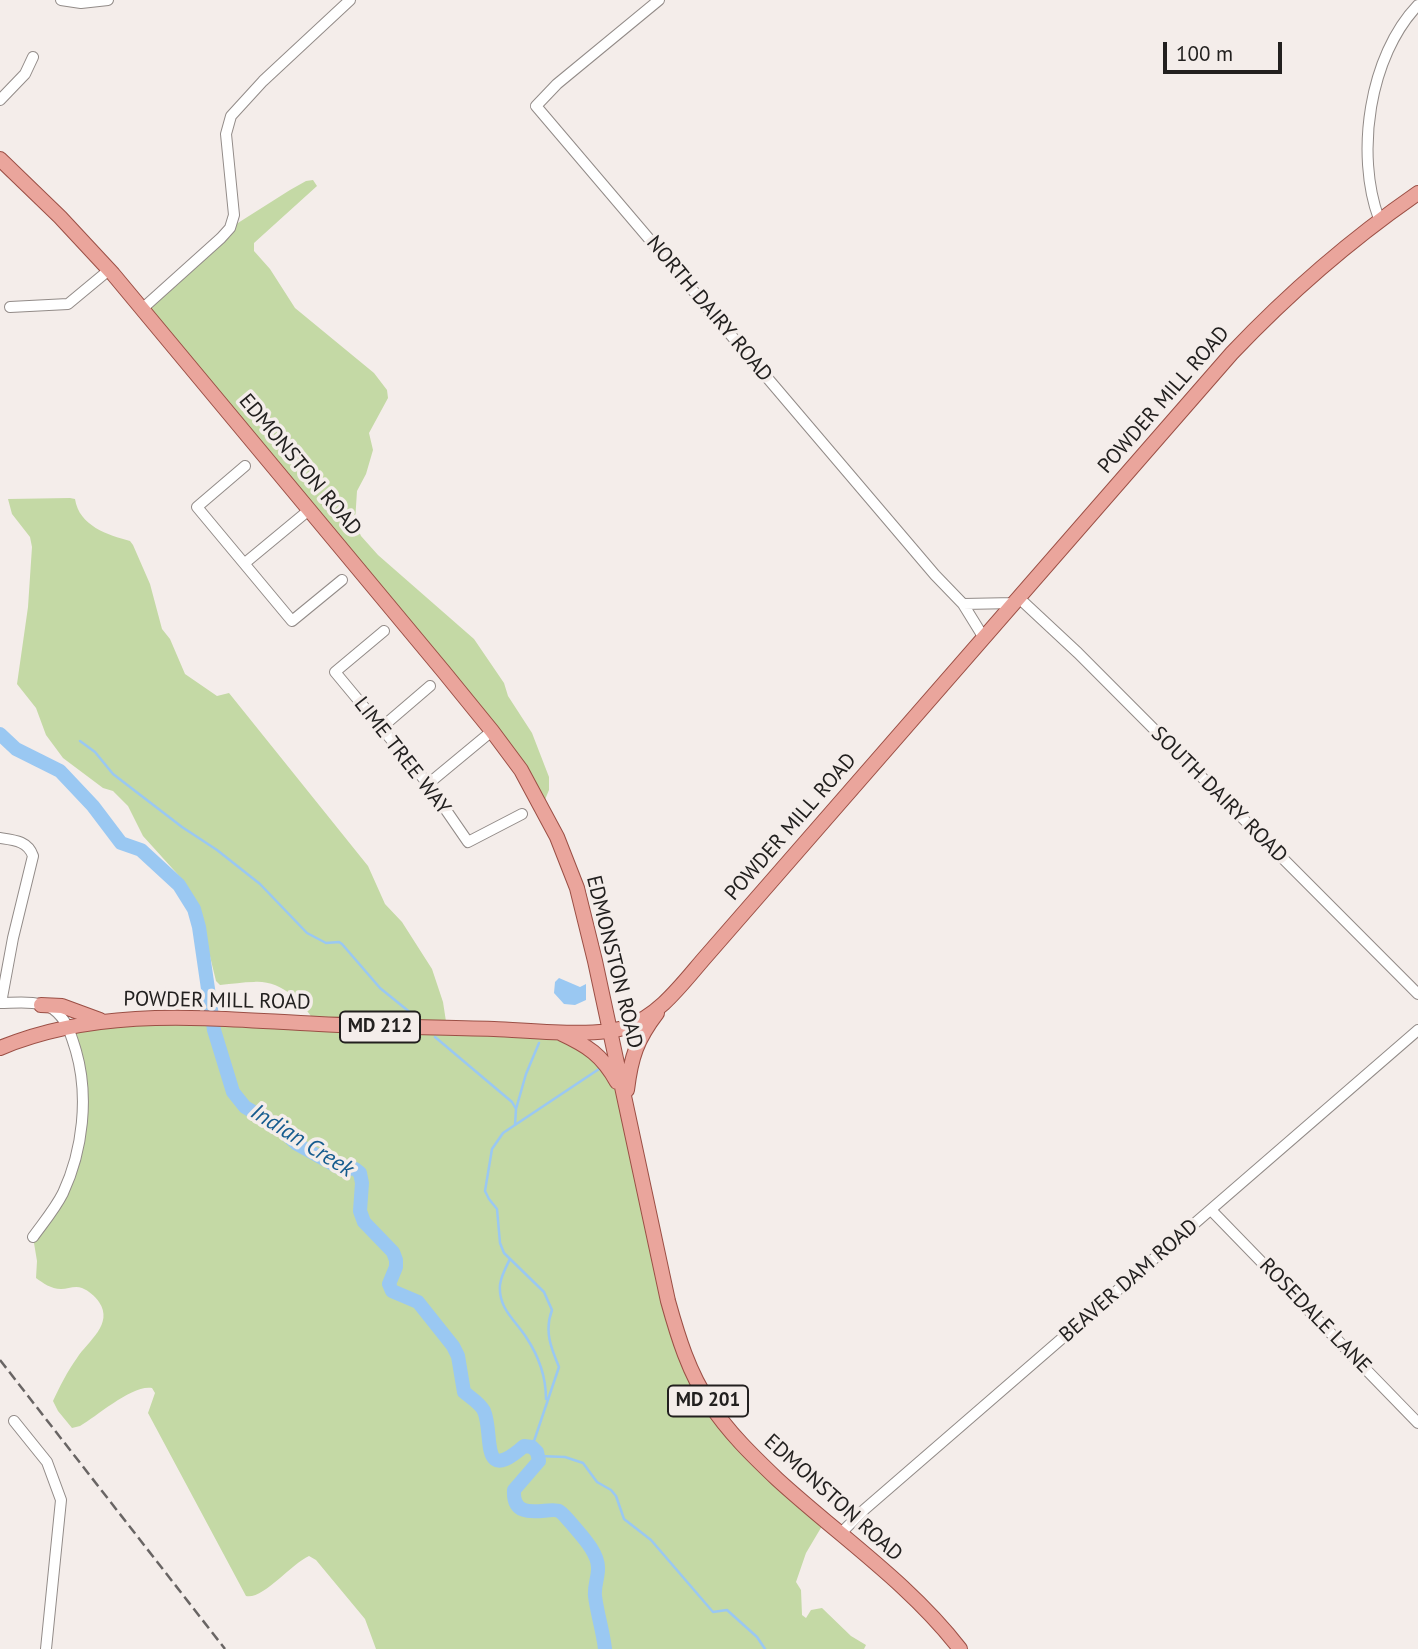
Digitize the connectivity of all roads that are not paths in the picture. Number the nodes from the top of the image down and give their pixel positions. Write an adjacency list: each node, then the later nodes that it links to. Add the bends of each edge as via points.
1 (61, 0): 2 (street)
2 (108, 0)
3 (350, 0): 13 (street, via 232,114 226,134 233,223)
4 (659, 0): 19 (street, NORTH DAIRY ROAD, via 536,106)
5 (1418, 5): 10 (street, via 1397,34 1372,96 1370,172)
6 (33, 57): 7 (street, via 27,71)
7 (0, 100)
8 (0, 159): 11 (main road, EDMONSTON ROAD)
9 (1418, 193): 10 (main road, POWDER MILL ROAD)
10 (1379, 219): 18 (main road, POWDER MILL ROAD, via 1293,291 1232,353)
11 (109, 270): 12 (street, via 68,304); 13 (main road, EDMONSTON ROAD)
12 (10, 307)
13 (142, 309): 15 (main road, EDMONSTON ROAD)
14 (246, 466): 16 (street, via 197,507)
15 (309, 510): 16 (street); 24 (main road, EDMONSTON ROAD)
16 (245, 564): 17 (street, via 292,621)
17 (342, 580)
18 (1017, 600): 19 (street); 21 (main road, POWDER MILL ROAD); 28 (street, SOUTH DAIRY ROAD)
19 (963, 604): 21 (street, NORTH DAIRY ROAD)
20 (384, 631): 23 (street, LIME TREE WAY, via 335,672)
21 (984, 638): 29 (main road, POWDER MILL ROAD)
22 (430, 686): 23 (street)
23 (381, 728): 25 (street, LIME TREE WAY)
24 (492, 731): 25 (street); 36 (main road, EDMONSTON ROAD, via 541,804 566,859 584,913)
25 (428, 784): 26 (street, LIME TREE WAY, via 468,842)
26 (522, 814)
27 (0, 838): 30 (street, via 28,846 33,856)
28 (1418, 994)
29 (666, 1001): 36 (main road, POWDER MILL ROAD, via 637,1023); 39 (main road, via 632,1055)
30 (0, 1003): 31 (street)
31 (37, 1004): 32 (main road, via 62,1006); 33 (street, via 52,1009); 37 (main road, via 41,1019)
32 (102, 1021): 33 (main road, POWDER MILL ROAD / MD 212); 35 (main road, POWDER MILL ROAD / MD 212, via 156,1016)
33 (68, 1027): 37 (main road, POWDER MILL ROAD / MD 212); 41 (street, via 82,1078 78,1147 63,1191)
34 (1418, 1030): 40 (street, BEAVER DAM ROAD)
35 (556, 1031): 36 (main road, POWDER MILL ROAD / MD 212); 39 (main road, via 600,1057)
36 (610, 1031): 39 (main road, EDMONSTON ROAD / MD 201)
37 (36, 1033): 38 (main road, POWDER MILL ROAD / MD 212)
38 (0, 1048)
39 (625, 1098): 44 (main road, EDMONSTON ROAD / MD 201, via 668,1301 698,1384 751,1454)
40 (1211, 1210): 43 (street, ROSEDALE LANE); 44 (street, BEAVER DAM ROAD)
41 (33, 1237)
42 (14, 1421): 45 (street, via 47,1462 61,1500)
43 (1418, 1423)
44 (840, 1534): 46 (main road, EDMONSTON ROAD / MD 201, via 891,1578)
45 (46, 1649)
46 (960, 1649)

